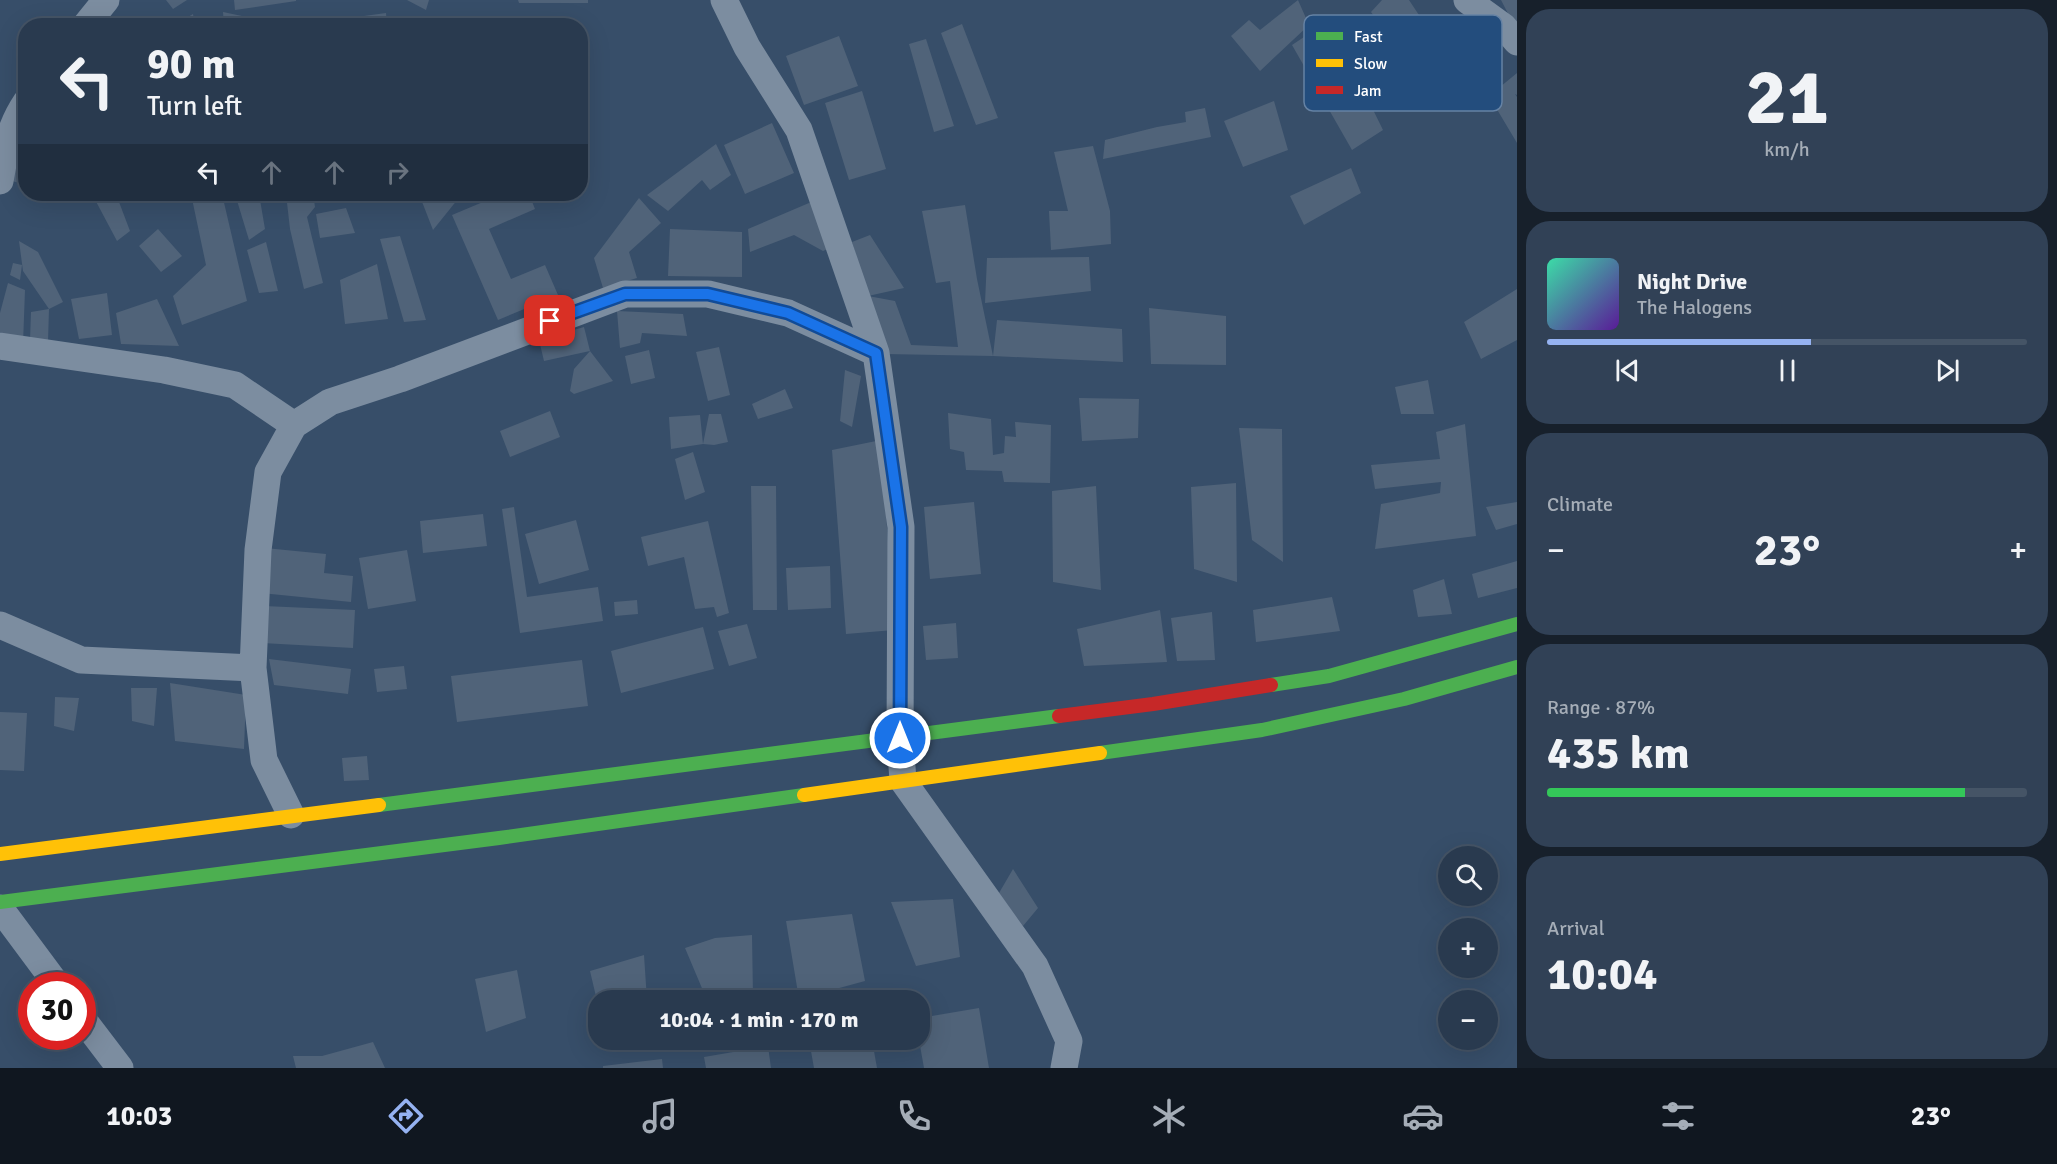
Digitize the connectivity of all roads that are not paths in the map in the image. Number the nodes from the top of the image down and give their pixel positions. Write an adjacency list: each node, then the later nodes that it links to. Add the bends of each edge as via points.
1 (106, 0): 5 (street)
2 (724, 0): 11 (street, via 747,47 799,130)
3 (1467, 0): 4 (street)
4 (1488, 15)
5 (91, 18)
6 (1502, 26): 7 (street)
7 (1517, 42)
8 (18, 113): 9 (street, via 6,144)
9 (0, 181)
10 (0, 346): 12 (street, via 164,370 235,385)
11 (876, 353): 12 (street, via 788,313 708,294 625,294 330,402); 17 (street, via 901,527)
12 (294, 425): 16 (street, via 268,472 258,550)
13 (0, 624): 16 (street, via 81,660)
14 (1517, 624): 17 (street, via 1329,676)
15 (1517, 667): 18 (street, via 1404,699 1262,730)
16 (253, 668): 19 (street, via 264,760)
17 (900, 738): 18 (street); 19 (street)
18 (903, 781): 21 (street); 26 (street, via 1035,966 1069,1041)
19 (291, 815): 20 (street)
20 (0, 854)
21 (0, 902)
22 (0, 908): 23 (street)
23 (48, 972)
24 (96, 1036): 25 (street)
25 (120, 1068)
26 (1064, 1068)

